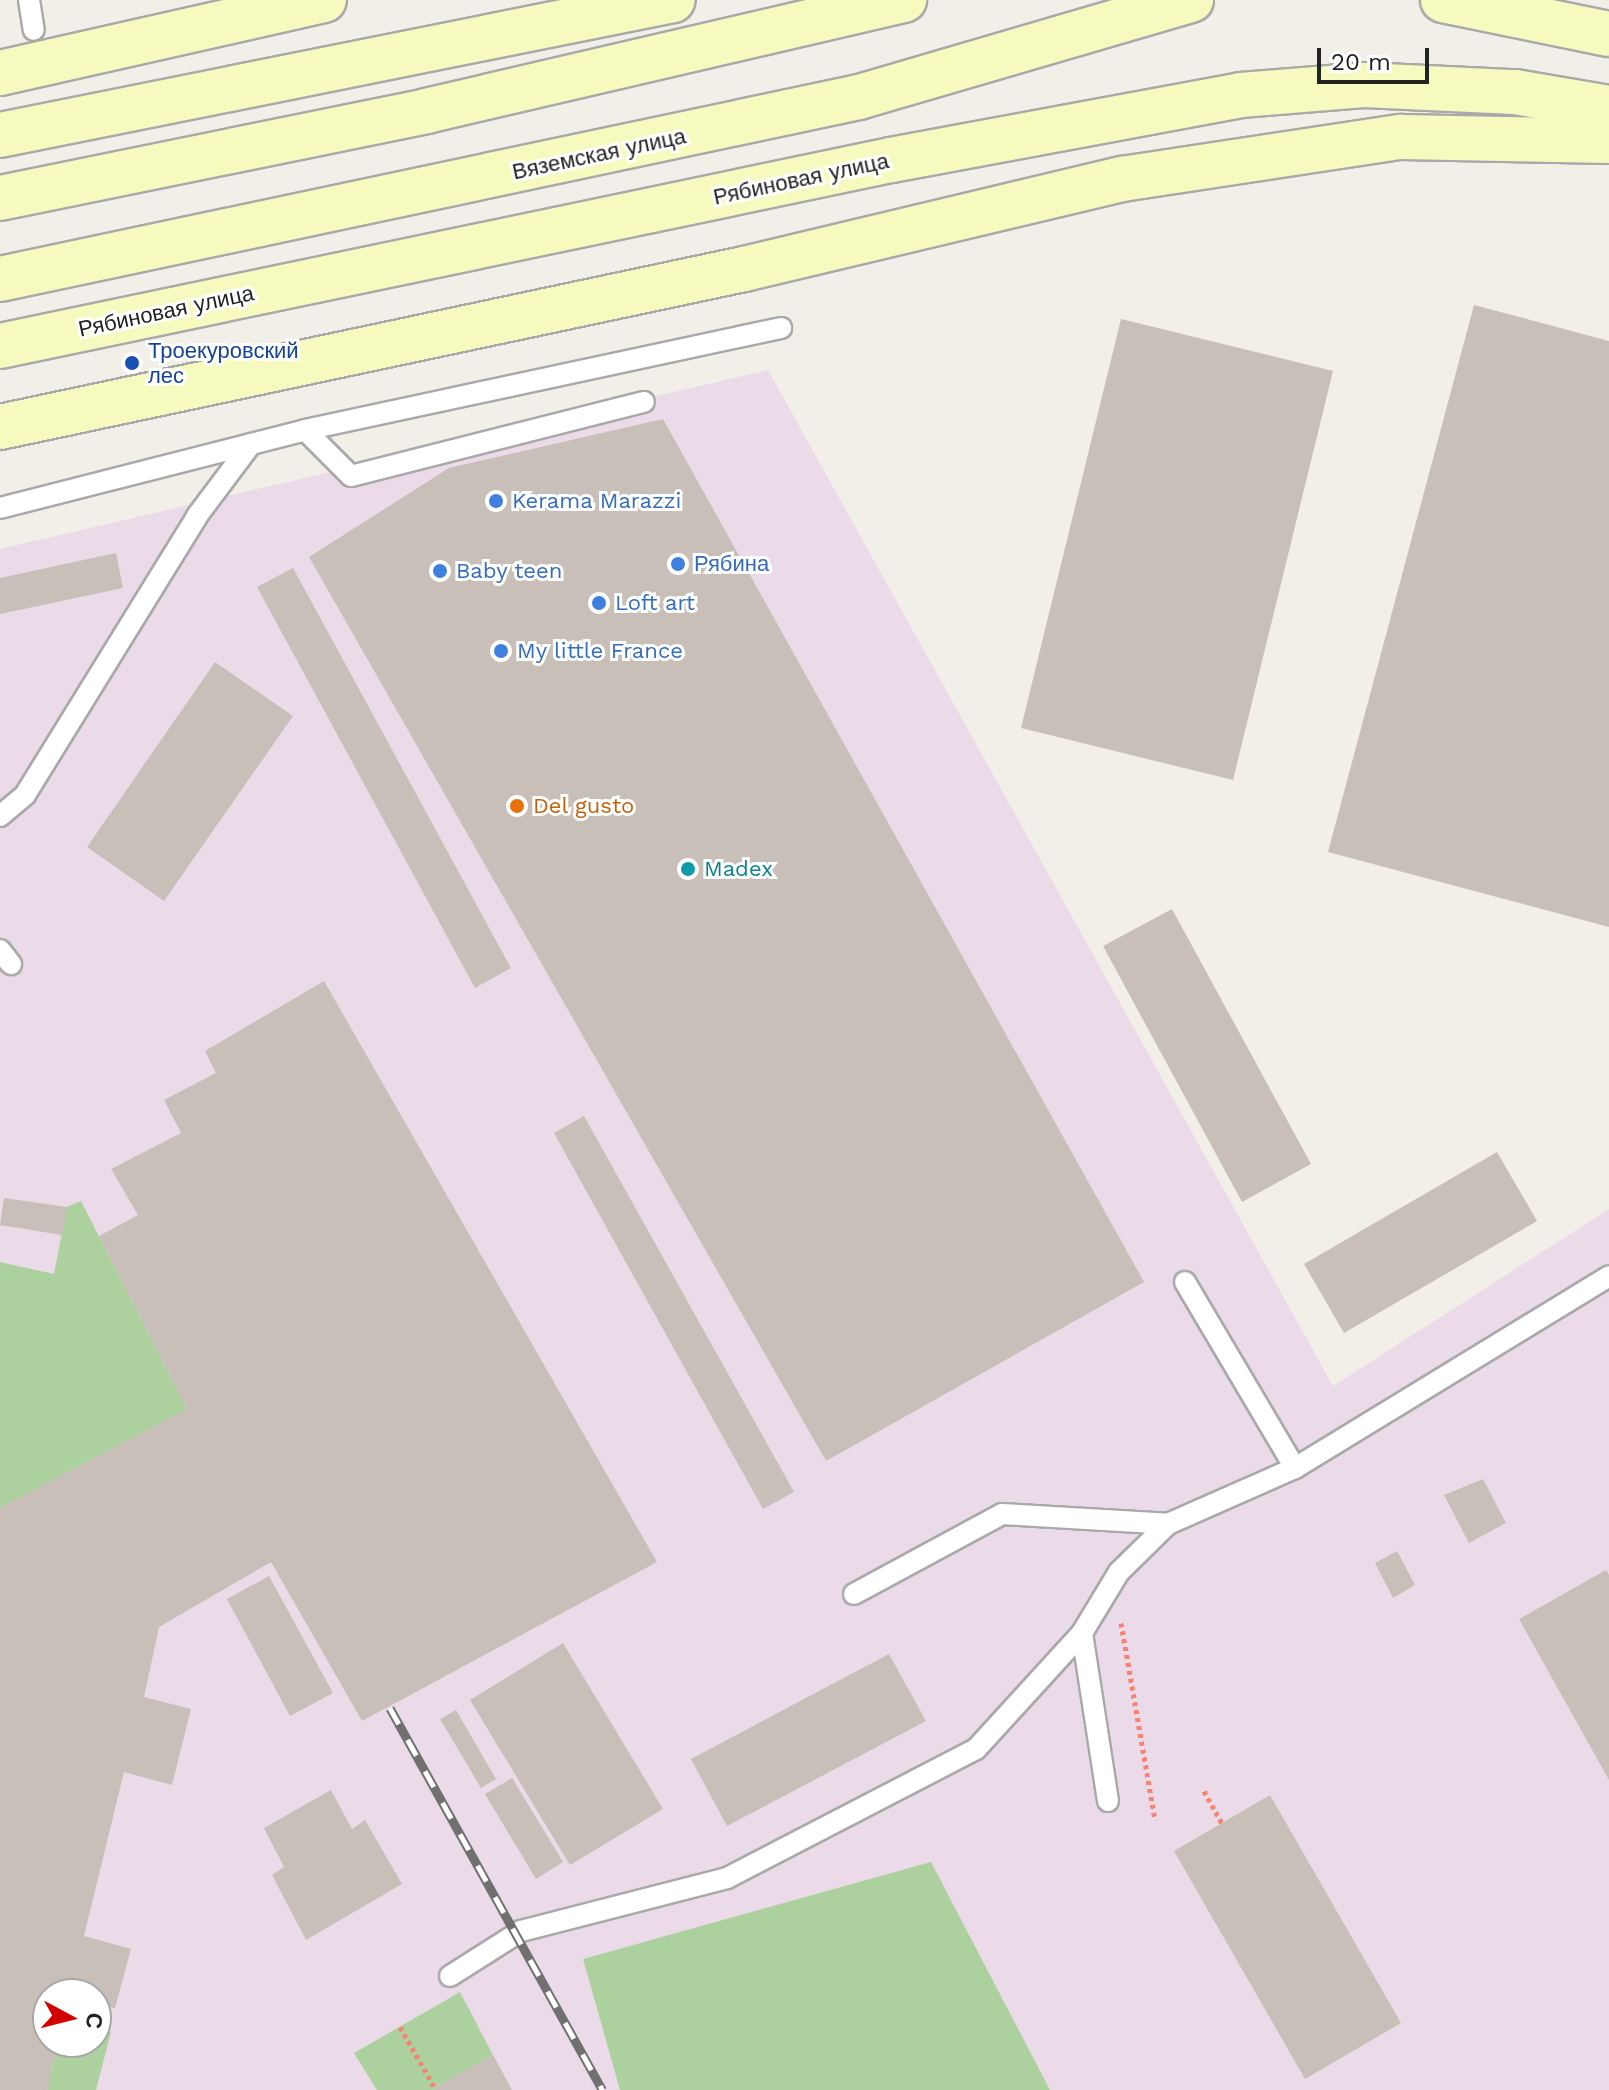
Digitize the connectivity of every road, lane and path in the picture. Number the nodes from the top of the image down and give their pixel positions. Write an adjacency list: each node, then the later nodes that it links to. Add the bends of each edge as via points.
1 (29, 0): 7 (lane)
2 (324, 0): 9 (main road)
3 (673, 0): 11 (main road)
4 (904, 0): 13 (main road, via 426,111)
5 (1191, 0): 14 (main road, Вяземская улица, via 859,97)
6 (1443, 0): 8 (main road)
7 (34, 30)
8 (1609, 34)
9 (0, 73)
10 (1609, 108): 16 (main road, Рябиновая улица, via 1515,92 1364,85 1241,95 891,160)
11 (0, 135)
12 (1609, 141): 18 (main road, via 1401,137 1122,179)
13 (0, 198)
14 (0, 279)
15 (781, 328): 19 (lane)
16 (0, 346)
17 (644, 402): 19 (lane, via 351,476)
18 (0, 427)
19 (305, 430): 20 (lane)
20 (251, 444): 21 (lane); 22 (lane, via 197,516 25,795)
21 (0, 508)
22 (0, 816)
23 (1609, 1276): 25 (lane)
24 (1185, 1282): 25 (lane)
25 (1295, 1468): 26 (lane)
26 (1168, 1524): 27 (lane); 28 (lane, via 1002,1514)
27 (1119, 1572): 29 (lane); 32 (path)
28 (854, 1594)
29 (1082, 1633): 31 (lane); 34 (lane, via 976,1749 727,1878 521,1931)
30 (1204, 1791): 33 (path)
31 (1108, 1801)
32 (1155, 1820)
33 (1222, 1823)
34 (450, 1976)
35 (400, 2027): 36 (path)
36 (435, 2088)

